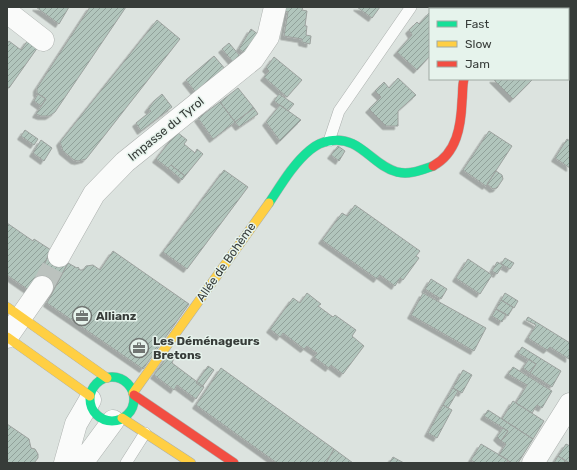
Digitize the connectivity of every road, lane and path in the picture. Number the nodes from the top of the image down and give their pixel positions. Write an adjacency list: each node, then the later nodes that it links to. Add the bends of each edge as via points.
1 (275, 7): 7 (street, Impasse du Tyrol, via 268,37 253,59 125,162 94,194)
2 (411, 7): 6 (lane, via 339,111)
3 (7, 12): 4 (street)
4 (43, 40)
5 (464, 80): 6 (main road, Allée de Bohème, via 458,138 446,158 429,169 407,174 389,169 352,143 342,140)
6 (329, 141): 12 (main road, Allée de Bohème, via 312,147 295,166)
7 (59, 256)
8 (42, 287): 9 (street)
9 (14, 312): 10 (street); 11 (main road)
10 (7, 337): 13 (main road)
11 (107, 378): 12 (main road, via 113,377 128,383); 13 (main road, via 94,386)
12 (133, 394): 15 (main road, via 133,406 127,415); 21 (main road)
13 (90, 398): 15 (main road, via 95,413 106,420); 17 (street, via 76,424)
14 (570, 404): 22 (street)
15 (118, 419): 16 (main road); 18 (street)
16 (145, 433): 19 (lane); 20 (main road)
17 (65, 463)
18 (82, 463)
19 (126, 463)
20 (191, 463)
21 (234, 463)
22 (533, 463)

